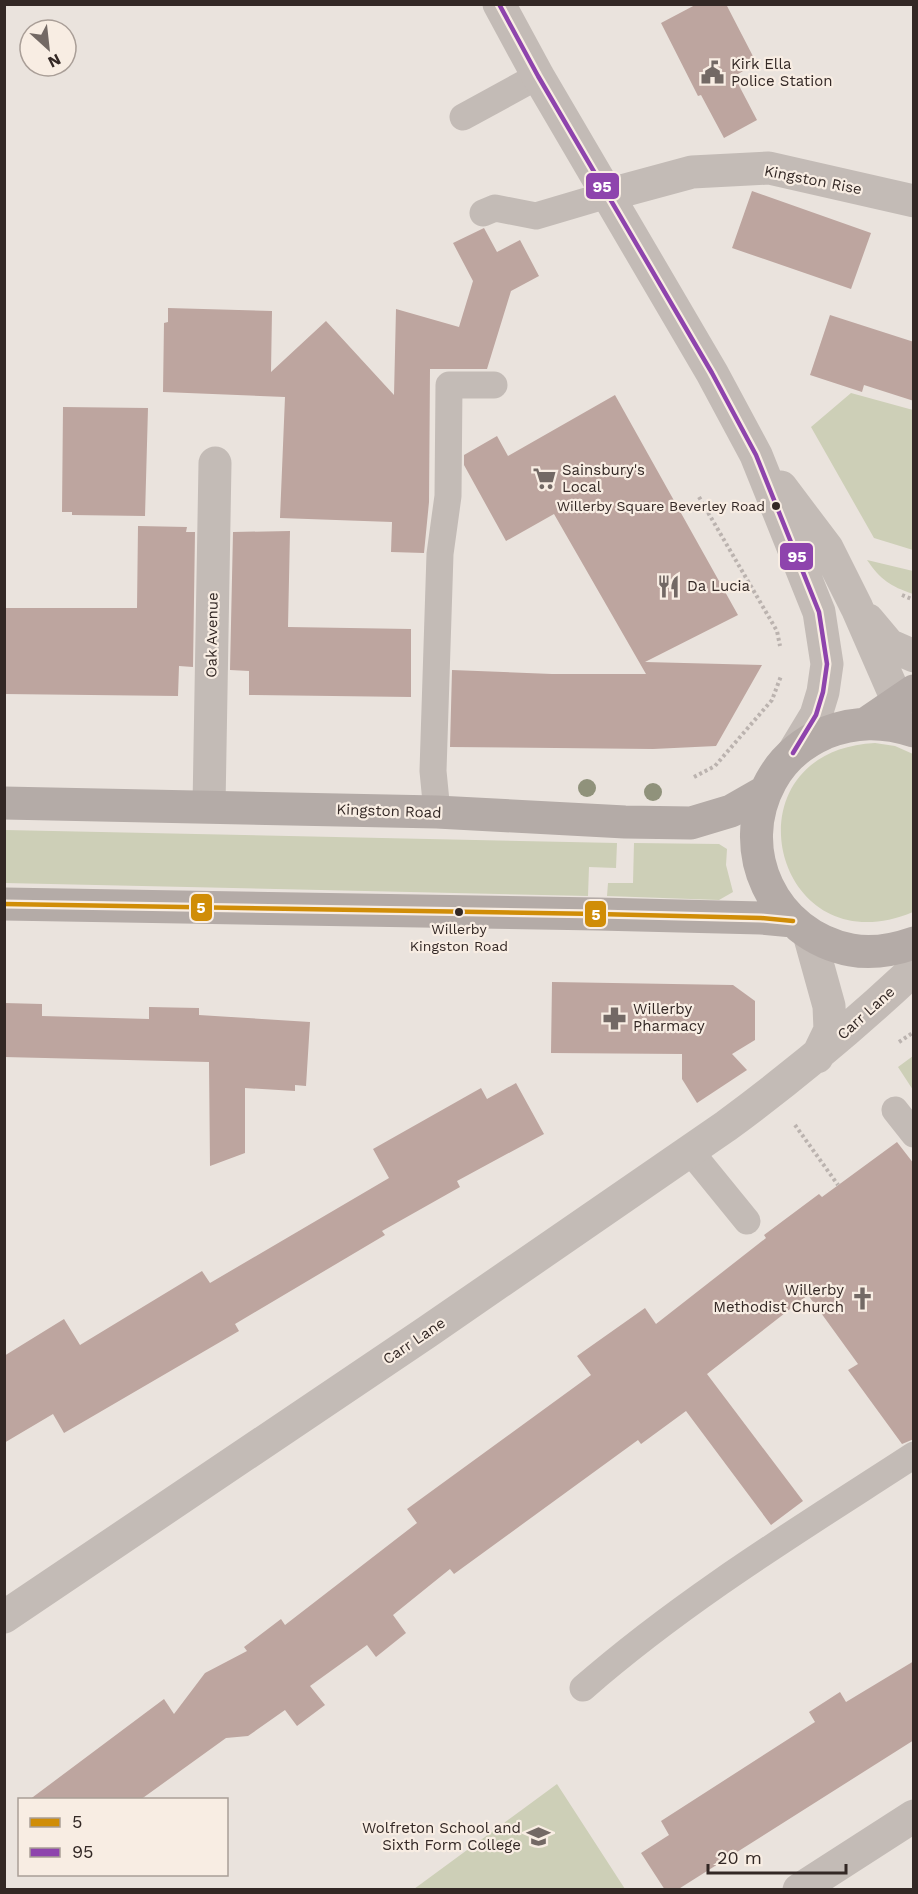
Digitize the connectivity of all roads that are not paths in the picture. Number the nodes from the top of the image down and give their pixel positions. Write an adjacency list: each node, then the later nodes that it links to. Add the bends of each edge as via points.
1 (499, 4): 2 (street)
2 (538, 76): 3 (lane); 4 (street)
3 (463, 117)
4 (607, 195): 5 (street, Kingston Rise, via 692,172 769,168); 6 (lane, via 536,216 495,208); 8 (street)
5 (914, 201)
6 (483, 213)
7 (494, 385): 19 (lane, via 449,385 448,496 440,554 437,634 433,771)
8 (756, 455): 10 (street, via 827,548); 15 (street, via 819,612 827,664 816,715)
9 (215, 464): 18 (street, Oak Avenue)
10 (857, 608): 11 (street, via 889,645); 12 (street)
11 (914, 656)
12 (908, 706): 13 (main road)
13 (867, 723): 14 (main road); 15 (main road, via 815,737)
14 (914, 731)
15 (793, 753): 16 (main road, via 777,770)
16 (766, 791): 19 (main road, Kingston Road, via 731,811 691,823); 21 (main road, via 756,837 759,860 765,883 777,903)
17 (4, 803): 18 (main road, Kingston Road)
18 (209, 806): 19 (main road, Kingston Road)
19 (436, 812)
20 (4, 904): 21 (main road, via 761,918)
21 (801, 928): 22 (main road, via 829,944 852,950 875,952); 24 (street, Carr Lane, via 830,1006 830,1030)
22 (914, 943)
23 (914, 967): 24 (street, Carr Lane)
24 (817, 1057): 27 (street, Carr Lane)
25 (896, 1110): 26 (lane)
26 (914, 1134)
27 (690, 1151): 28 (lane); 30 (street, Carr Lane)
28 (747, 1221)
29 (914, 1455): 31 (lane, via 714,1585)
30 (4, 1617)
31 (583, 1688)
32 (914, 1816): 33 (street)
33 (799, 1890)

